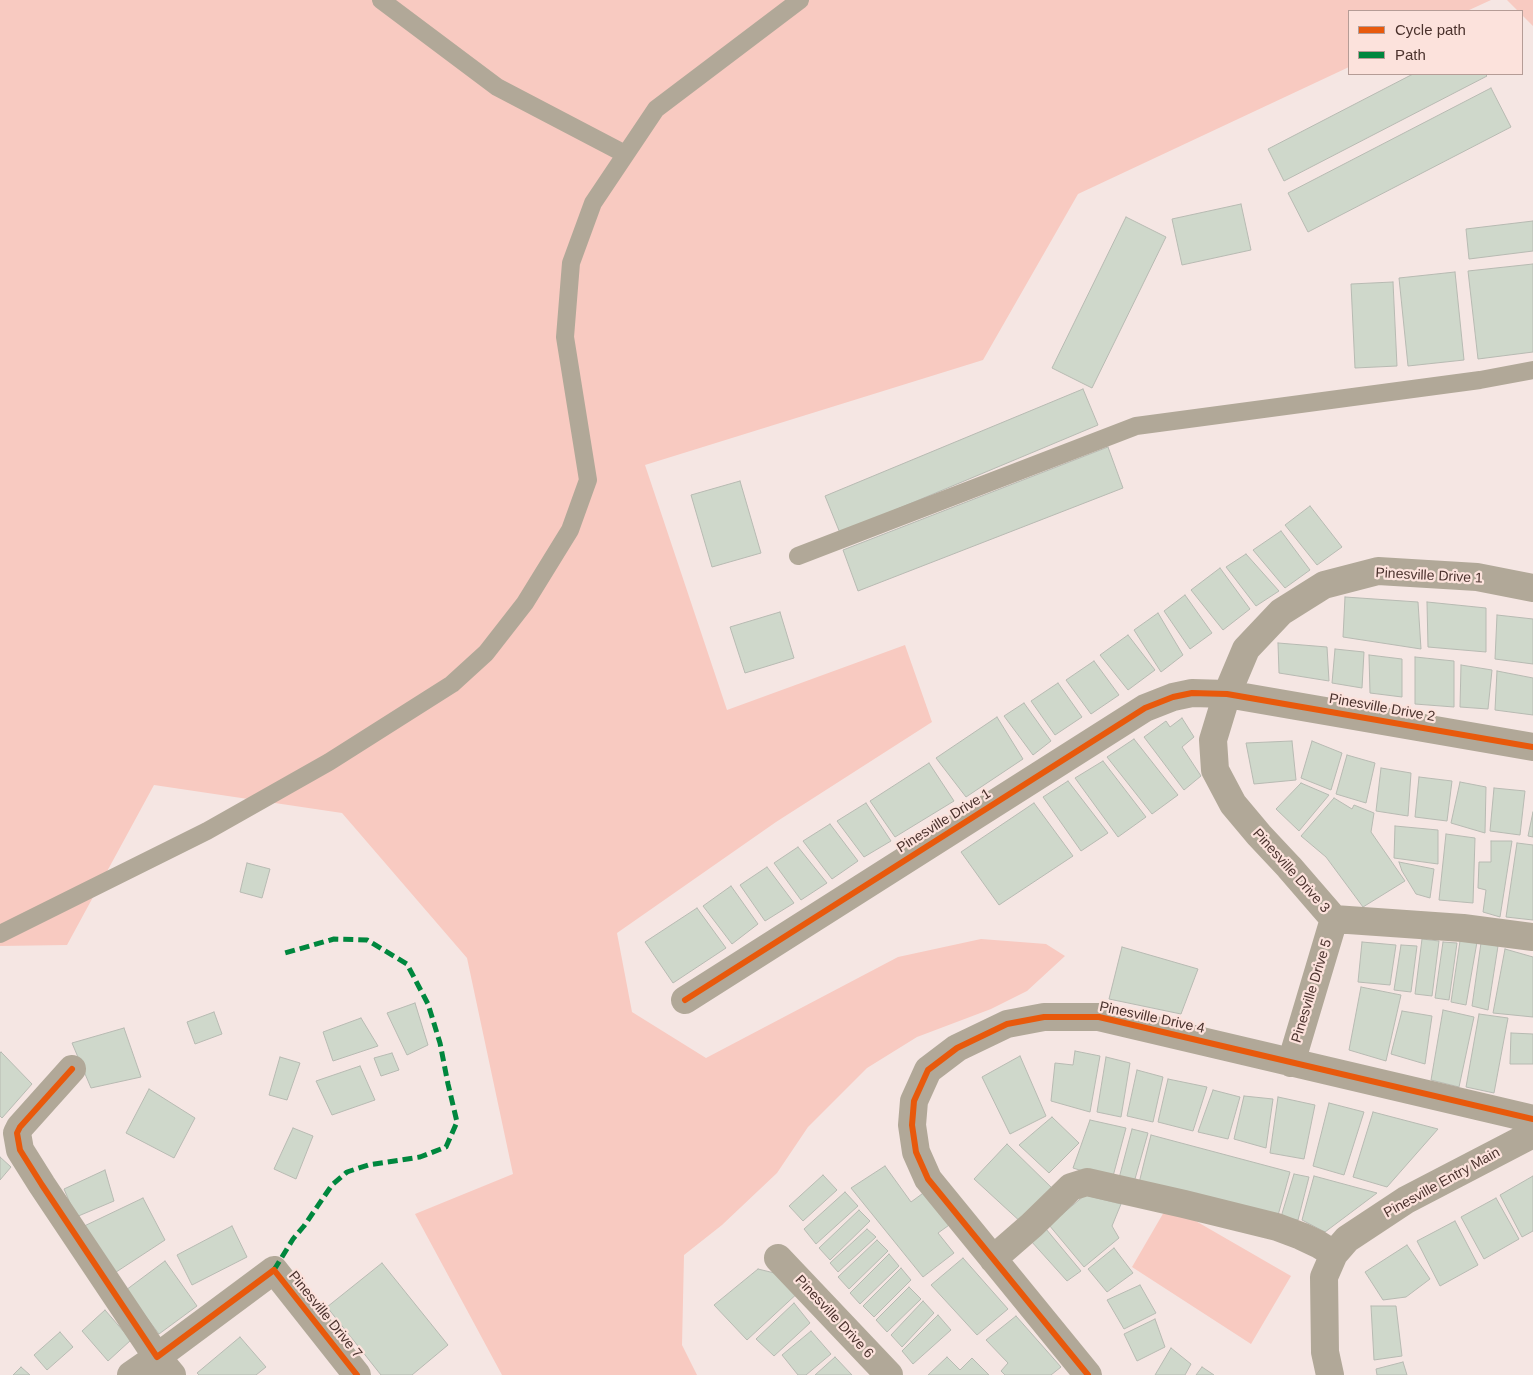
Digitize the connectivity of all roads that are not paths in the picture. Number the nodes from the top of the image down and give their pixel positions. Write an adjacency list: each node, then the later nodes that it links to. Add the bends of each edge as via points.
1 (381, 0): 3 (lane, via 497,87)
2 (800, 0): 3 (lane, via 656,109)
3 (625, 154): 10 (lane, via 593,203 571,263 565,337 588,480 570,530 525,603 486,653 452,684 329,762 207,831)
4 (1533, 370): 5 (lane, via 1136,426)
5 (798, 556)
6 (1533, 588): 7 (street, Pinesville Drive 1, via 1477,577 1378,571 1324,586 1281,612 1246,649)
7 (1227, 694): 8 (street, Pinesville Drive 2); 9 (street, Pinesville Drive 3, via 1213,740 1215,770 1233,804); 12 (street, Pinesville Drive 1, via 1192,693 1145,708)
8 (1533, 747)
9 (1334, 919): 11 (street, Pinesville Drive 3, via 1463,928); 13 (street, Pinesville Drive 5)
10 (0, 934)
11 (1533, 937)
12 (685, 1000)
13 (1291, 1063): 15 (street, Pinesville Drive 4); 19 (street, Pinesville Drive 4, via 1099,1017 1044,1017 1007,1024 957,1048 928,1070 914,1101 912,1125 916,1152 928,1179)
14 (72, 1069): 20 (street, via 20,1127 17,1133 20,1150)
15 (1533, 1119)
16 (1533, 1134): 17 (street, Pinesville Entry Main, via 1406,1200 1347,1239)
17 (1334, 1254): 19 (street, via 1277,1227 1087,1182 1071,1188); 25 (street, Pinesville Entry Main, via 1324,1277 1325,1352)
18 (778, 1258): 23 (street, Pinesville Drive 6)
19 (993, 1259): 24 (street, Pinesville Drive 4)
20 (164, 1366): 21 (street); 22 (street, Pinesville Drive 7, via 274,1270)
21 (130, 1375)
22 (358, 1375)
23 (889, 1375)
24 (1088, 1375)
25 (1330, 1375)

